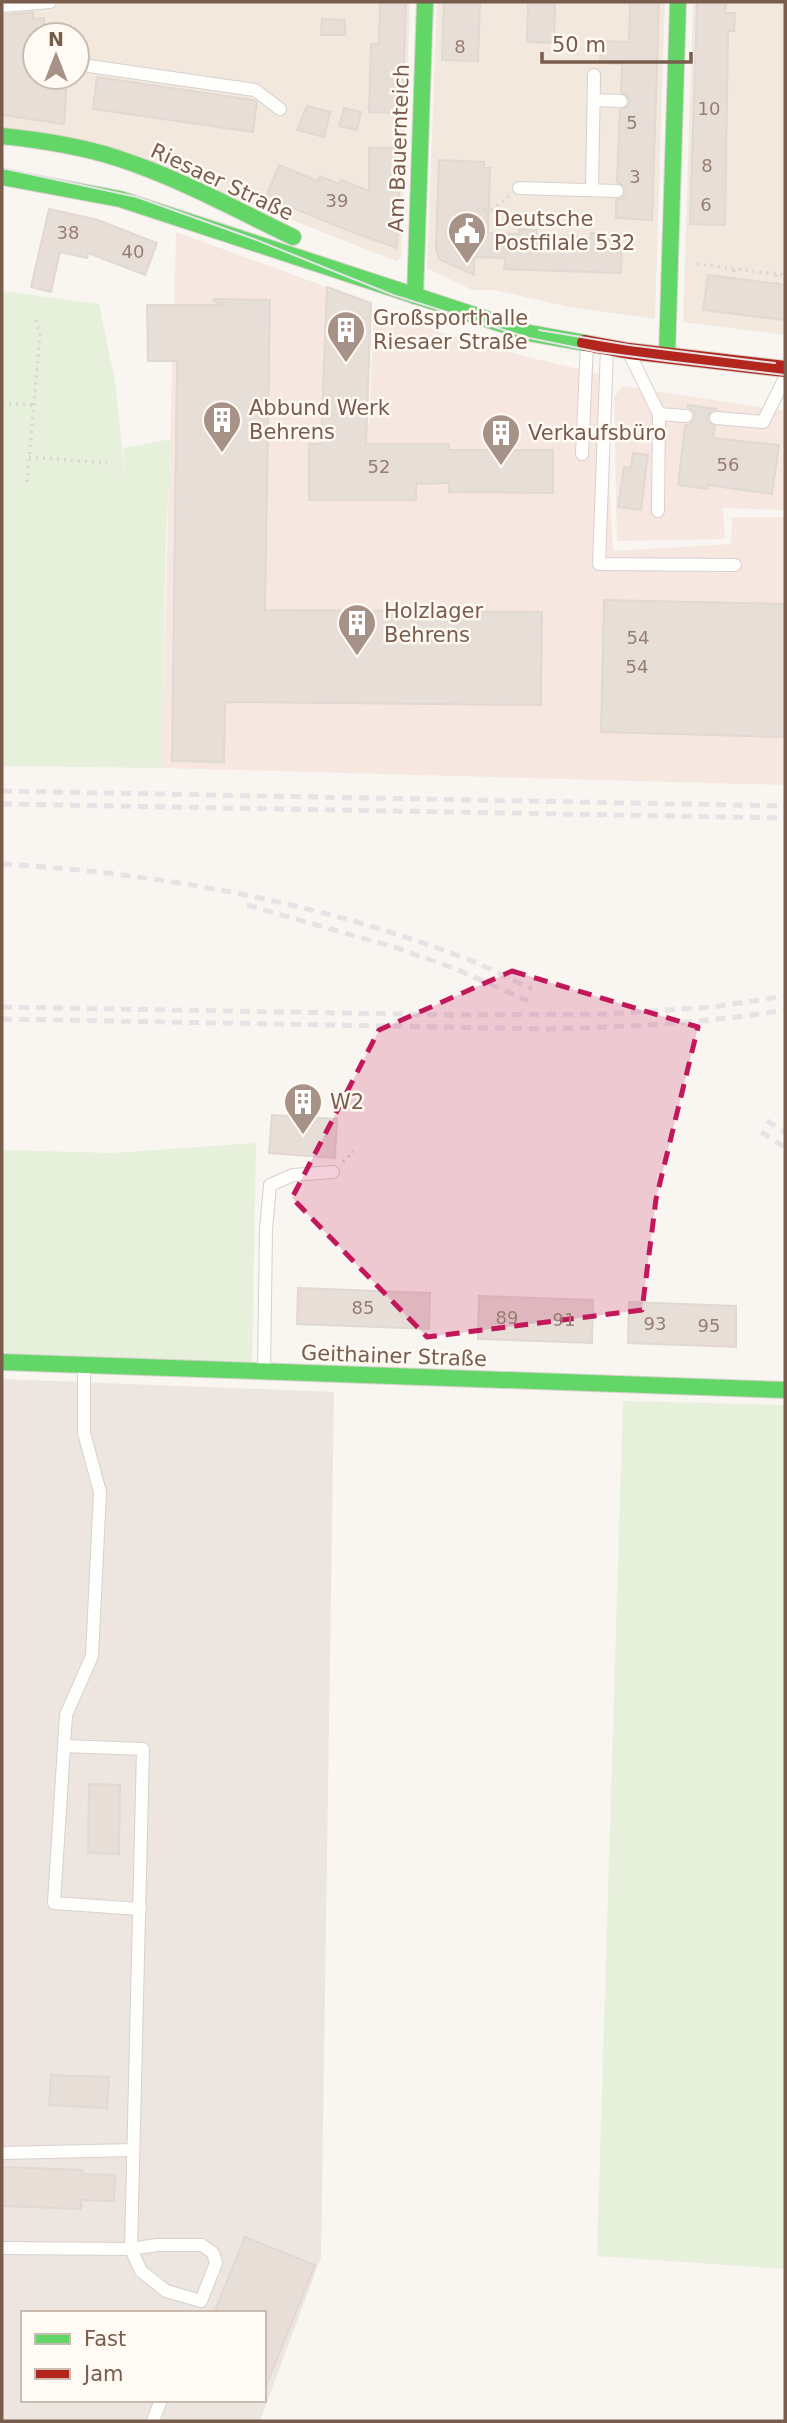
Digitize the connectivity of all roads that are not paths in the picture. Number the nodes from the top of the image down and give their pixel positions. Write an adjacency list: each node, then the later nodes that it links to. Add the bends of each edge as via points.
1 (50, 2): 4 (lane)
2 (425, 2): 15 (street, Am Bauernteich)
3 (678, 2): 19 (street, via 667,193)
4 (2, 6)
5 (91, 66): 9 (lane, via 255,90)
6 (594, 75): 7 (lane)
7 (594, 100): 8 (lane); 13 (lane)
8 (621, 101)
9 (280, 109)
10 (2, 136): 15 (street, Riesaer Straße, via 118,158)
11 (2, 177): 15 (street, Riesaer Straße, via 120,199)
12 (519, 188): 13 (lane)
13 (592, 190): 14 (lane)
14 (617, 191)
15 (415, 296): 16 (street, Riesaer Straße, via 529,332)
16 (587, 344): 17 (street, Riesaer Straße); 25 (lane)
17 (607, 347): 18 (street, Riesaer Straße); 27 (lane, via 599,564)
18 (629, 351): 19 (street, Riesaer Straße); 22 (lane)
19 (667, 355): 20 (street, Riesaer Straße)
20 (785, 369)
21 (785, 378): 24 (lane, via 763,422)
22 (659, 414): 23 (lane); 26 (lane)
23 (686, 416)
24 (716, 418)
25 (582, 454)
26 (659, 511)
27 (735, 565)
28 (333, 1172): 31 (lane, via 293,1175 270,1185)
29 (2, 1362): 30 (street, Geithainer Straße)
30 (84, 1364): 31 (street, Geithainer Straße); 33 (lane, via 84,1433 100,1492 92,1656 66,1715)
31 (264, 1372): 32 (street, Geithainer Straße)
32 (785, 1390)
33 (64, 1746): 34 (lane, via 144,1749); 34 (lane, via 54,1903)
34 (139, 1909): 35 (lane)
35 (133, 2150): 36 (lane); 38 (lane)
36 (2, 2153)
37 (2, 2248): 38 (lane)
38 (131, 2249): 39 (lane, via 141,2271 166,2291); 39 (lane, via 202,2245 213,2253 216,2263)
39 (199, 2307)
40 (160, 2402): 41 (lane)
41 (153, 2421)

